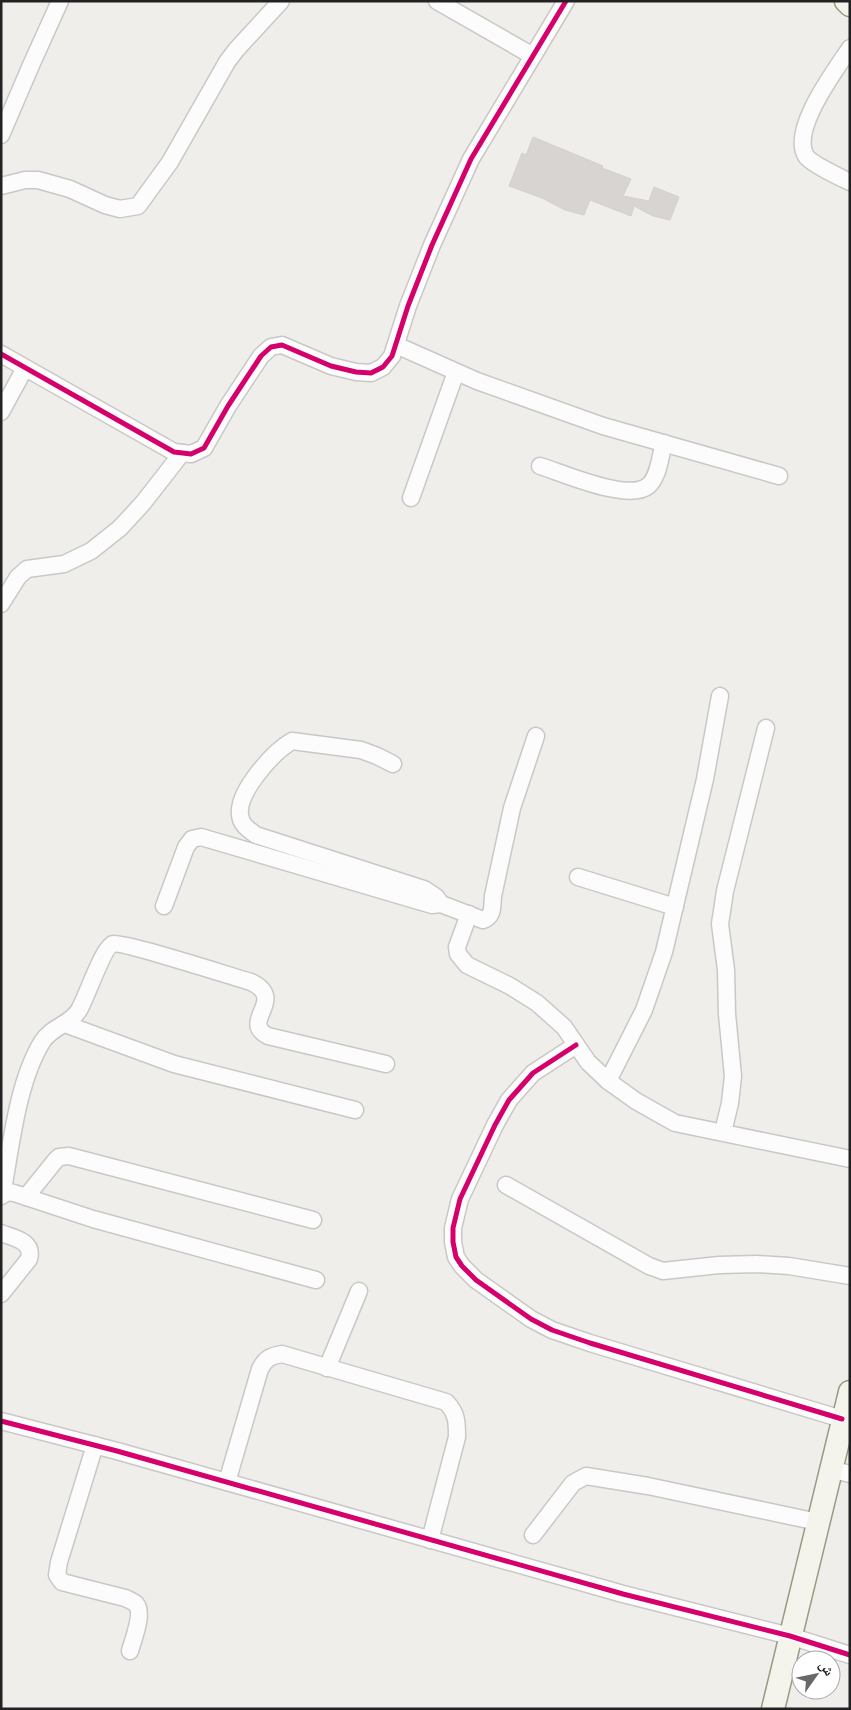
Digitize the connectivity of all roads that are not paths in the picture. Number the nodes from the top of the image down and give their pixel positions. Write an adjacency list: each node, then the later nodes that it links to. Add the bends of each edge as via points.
1 (60, 1): 9 (street)
2 (282, 1): 11 (street, via 227,62 170,162 138,206 120,209 38,180)
3 (436, 1): 8 (street)
4 (566, 1): 8 (street)
5 (846, 1): 6 (street)
6 (850, 5)
7 (850, 48): 10 (street, via 820,94 803,137 807,158)
8 (533, 56): 12 (street, via 472,159 432,244)
9 (1, 135)
10 (850, 182)
11 (1, 186)
12 (396, 345): 15 (street); 18 (street, via 383,367 371,373 331,366 282,345 271,347 228,406 204,448 191,454)
13 (1, 354): 14 (street)
14 (25, 368): 16 (street); 18 (street, via 174,452)
15 (456, 372): 17 (street, via 603,426); 21 (street)
16 (1, 412)
17 (664, 443): 19 (street, via 654,478 641,490 614,490); 20 (street)
18 (182, 453): 22 (street, via 120,528 91,551 64,564 27,569)
19 (540, 466)
20 (779, 476)
21 (411, 498)
22 (1, 604)
23 (720, 696): 30 (street, via 705,779)
24 (766, 728): 37 (street, via 725,890 720,924 733,1076)
25 (536, 736): 31 (street, via 512,808 491,916 483,920)
26 (393, 764): 28 (street, via 361,750 292,742 277,753 248,788 240,816 245,828 256,835 424,889)
27 (578, 877): 30 (street)
28 (441, 904): 29 (street, via 432,905 201,837 192,839 186,846); 31 (street)
29 (164, 906)
30 (675, 907): 35 (street, via 644,1010)
31 (468, 914): 33 (street, via 457,948 462,959 472,968 537,1003 564,1027)
32 (64, 1024): 34 (street, via 78,1011 108,947 115,943 260,987 266,1000 258,1023 261,1033); 36 (street, via 174,1064); 40 (street, via 48,1034 29,1067 22,1088)
33 (576, 1045): 35 (street); 50 (street, via 533,1073 509,1100 495,1125 460,1199 453,1228 456,1257 462,1266 476,1280 552,1330)
34 (386, 1064)
35 (608, 1081): 37 (street, via 675,1123)
36 (355, 1110)
37 (724, 1132): 38 (street)
38 (850, 1159)
39 (506, 1185): 44 (street, via 648,1266 663,1271 757,1264)
40 (2, 1195): 41 (street, via 8,1192)
41 (26, 1197): 42 (street, via 55,1160 70,1156); 45 (street, via 93,1219)
42 (313, 1220)
43 (1, 1233): 47 (street, via 25,1242 31,1254)
44 (850, 1276)
45 (316, 1280)
46 (359, 1291): 48 (street)
47 (1, 1294)
48 (327, 1368): 54 (street, via 282,1354 263,1361); 57 (street, via 446,1402 454,1410 457,1437)
49 (850, 1392): 50 (street)
50 (842, 1419): 53 (street)
51 (1, 1421): 52 (street)
52 (95, 1445): 54 (street); 59 (street, via 57,1575 62,1582 135,1603 140,1616)
53 (840, 1472): 55 (street)
54 (227, 1482): 57 (street)
55 (818, 1522): 56 (street, via 586,1476 573,1483); 58 (street)
56 (533, 1535)
57 (430, 1540): 58 (street)
58 (790, 1636): 60 (street); 61 (street)
59 (130, 1651)
60 (850, 1655)
61 (773, 1709)

